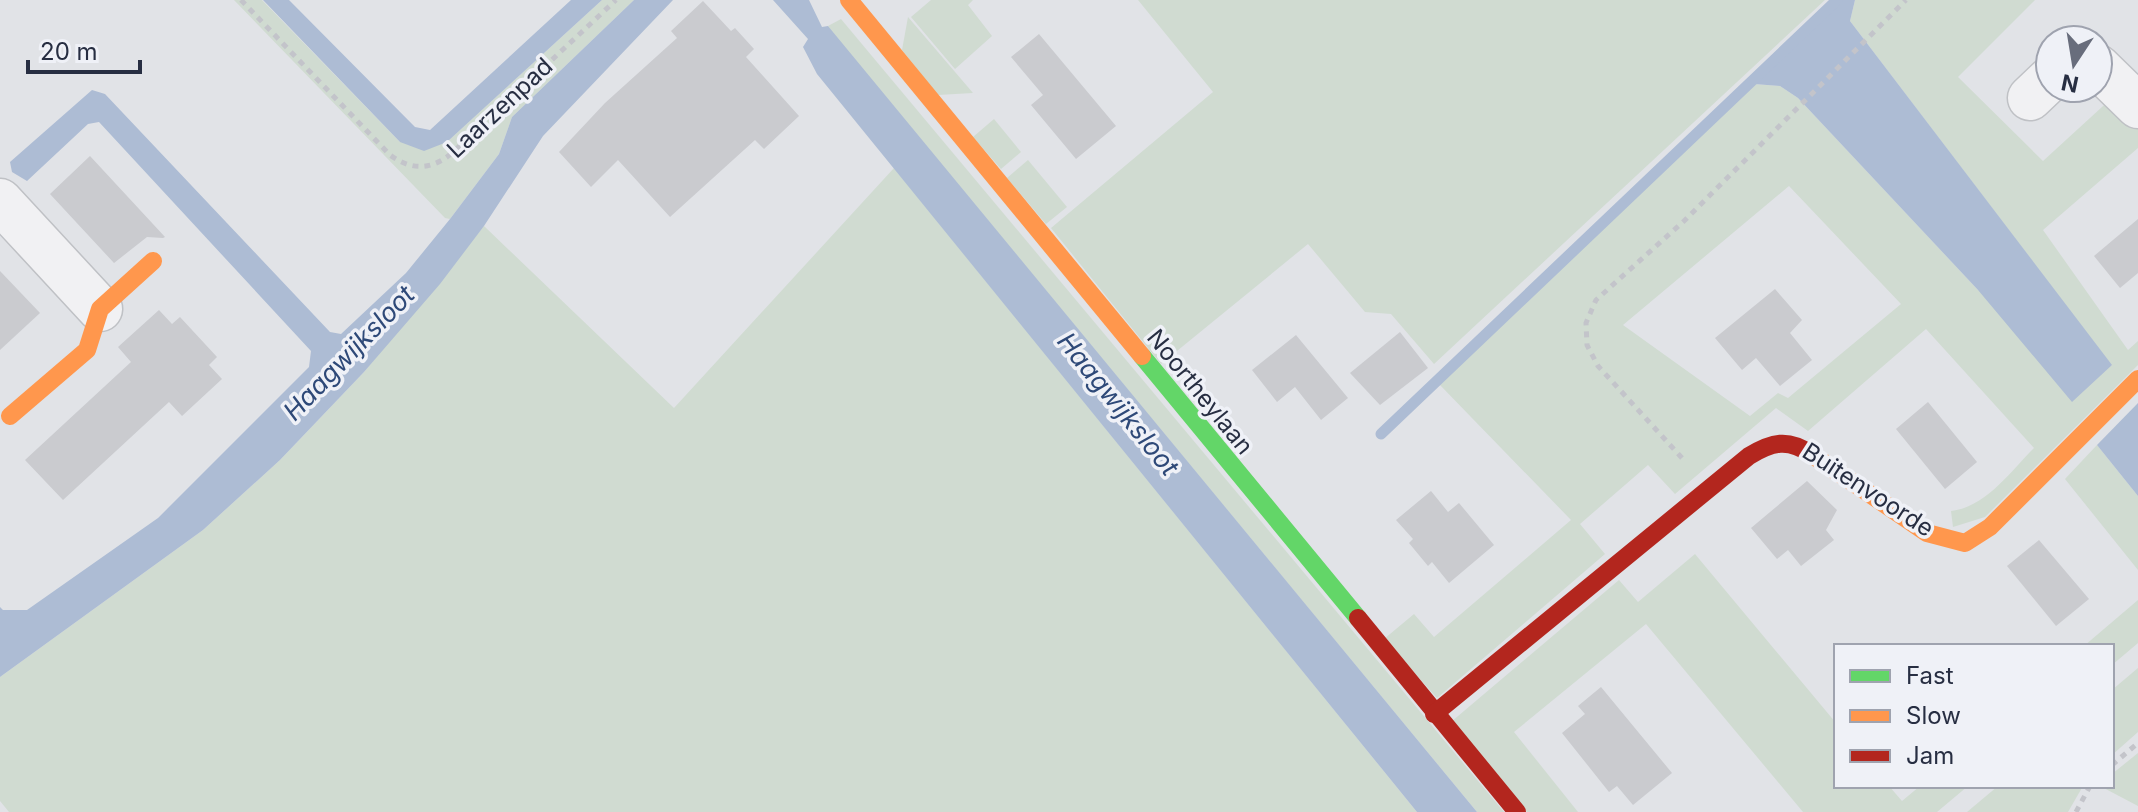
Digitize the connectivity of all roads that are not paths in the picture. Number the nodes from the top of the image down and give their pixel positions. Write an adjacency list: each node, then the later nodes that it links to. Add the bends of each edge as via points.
1 (849, 0): 9 (street, Noortheylaan)
2 (2114, 83): 3 (street)
3 (2138, 106)
4 (0, 201): 6 (street)
5 (153, 261): 6 (street)
6 (100, 309): 8 (street, via 87,350)
7 (2138, 379): 9 (street, Buitenvoorde, via 1990,527 1965,543 1927,533 1795,443 1771,443)
8 (10, 416)
9 (1434, 714): 10 (street, Noortheylaan)
10 (1517, 812)

